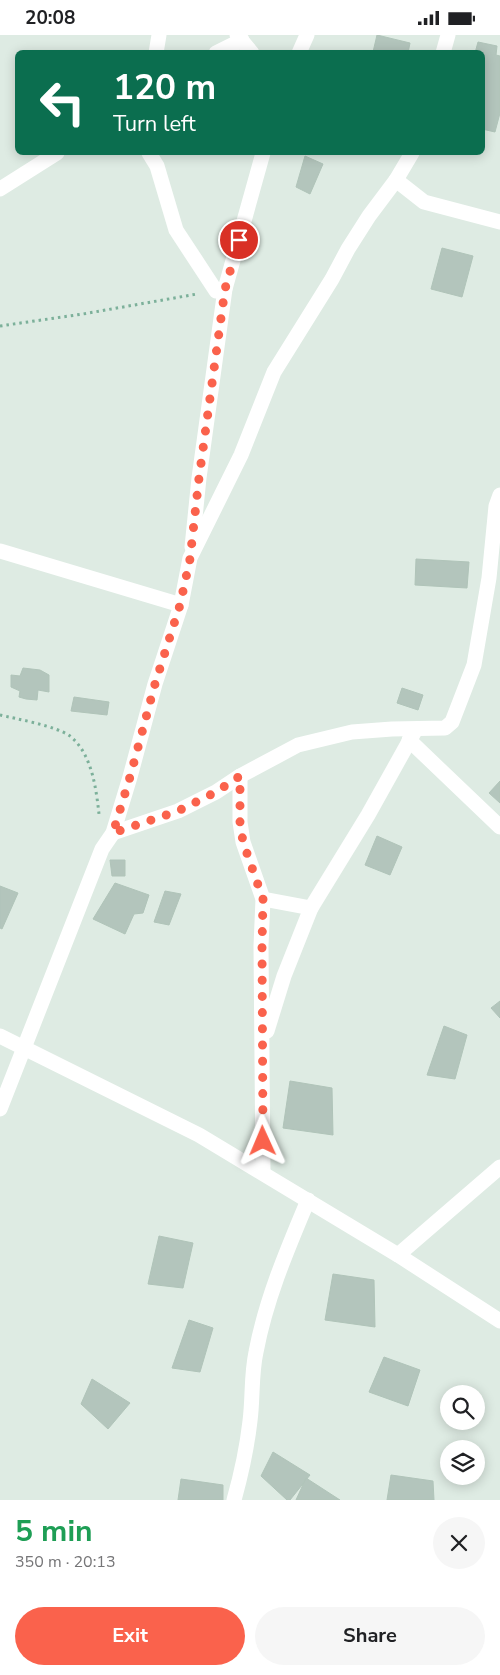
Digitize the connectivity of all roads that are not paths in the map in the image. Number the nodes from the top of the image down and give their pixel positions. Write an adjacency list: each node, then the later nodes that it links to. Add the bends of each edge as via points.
1 (159, 35): 5 (street)
2 (307, 35): 8 (street)
3 (448, 35): 9 (street)
4 (240, 38): 6 (street); 7 (street)
5 (156, 50)
6 (221, 50)
7 (250, 50)
8 (300, 50)
9 (444, 50)
10 (54, 155): 15 (street)
11 (151, 155): 17 (street, via 176,230)
12 (262, 155): 17 (street)
13 (411, 155): 14 (street)
14 (396, 181): 16 (street, via 424,202); 20 (street, via 348,249 274,372 241,455)
15 (0, 189)
16 (500, 222)
17 (221, 290): 20 (street)
18 (500, 495): 22 (street, via 474,665 452,722 445,728)
19 (0, 551): 21 (street)
20 (190, 559): 21 (street)
21 (180, 605): 25 (street)
22 (413, 734): 23 (street, via 392,729 352,732 298,745); 24 (street); 27 (street)
23 (240, 776): 25 (street, via 178,811); 26 (street, via 243,842)
24 (500, 827)
25 (113, 833): 30 (street, via 102,849)
26 (263, 899): 27 (street); 29 (street)
27 (311, 908): 29 (street, via 284,976)
28 (0, 1036): 30 (street)
29 (263, 1045): 33 (street)
30 (23, 1048): 31 (street); 33 (street, via 199,1135)
31 (0, 1109)
32 (500, 1167): 35 (street)
33 (263, 1172): 34 (street)
34 (308, 1200): 35 (street); 37 (street, via 278,1270 259,1335 250,1423)
35 (398, 1255): 36 (street)
36 (500, 1321)
37 (234, 1500)

